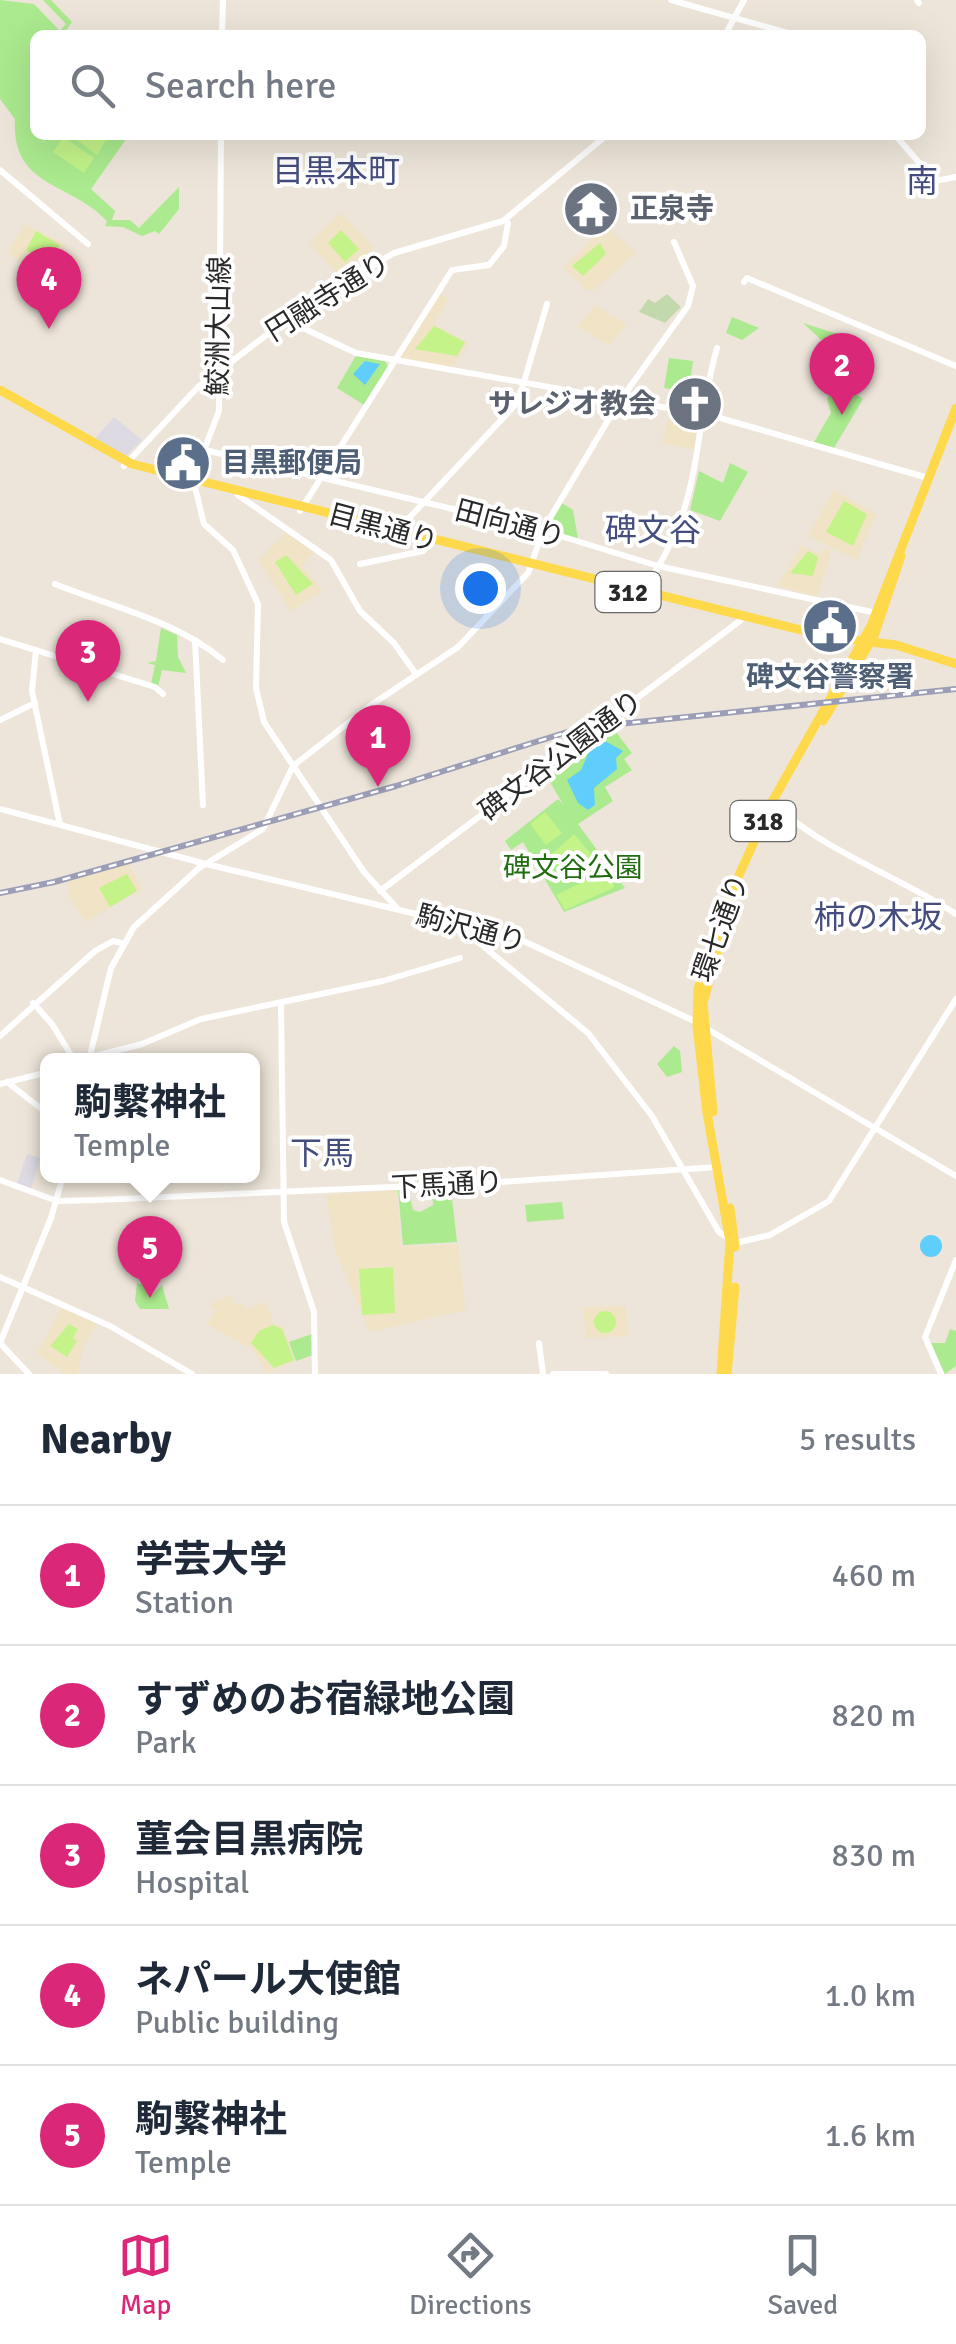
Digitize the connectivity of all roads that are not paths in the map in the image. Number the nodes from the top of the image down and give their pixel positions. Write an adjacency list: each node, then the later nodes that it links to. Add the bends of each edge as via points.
1 (223, 0): 5 (street)
2 (671, 0): 4 (street)
3 (744, 0): 4 (street)
4 (736, 17): 6 (street); 7 (street)
5 (222, 30)
6 (729, 30)
7 (779, 30)
8 (221, 140): 22 (street, 鮫洲大山線)
9 (601, 140): 18 (street, 円融寺通り, via 503,221 394,253)
10 (900, 140): 12 (street, via 934,181)
11 (0, 170): 15 (street)
12 (956, 177)
13 (508, 223): 20 (street, via 502,249 489,265 453,269)
14 (674, 242): 25 (street, via 693,286 688,306)
15 (88, 244)
16 (744, 282): 21 (street, via 778,288)
17 (547, 304): 23 (street)
18 (286, 320): 20 (street, via 350,352); 22 (street, 円融寺通り)
19 (718, 348): 27 (street)
20 (394, 360): 23 (street); 32 (street)
21 (956, 366)
22 (220, 370): 29 (street, 鮫洲大山線, via 218,418); 30 (street, 円融寺通り)
23 (526, 383): 25 (street); 35 (street, via 513,408)
24 (0, 393): 30 (main road, 目黒通り / 312)
25 (621, 400): 27 (street); 37 (street)
26 (956, 408): 31 (main road)
27 (706, 414): 31 (street); 42 (street, via 691,500)
28 (956, 418): 40 (main road)
29 (205, 450): 32 (street, 田向通り); 33 (street, 鮫洲大山線)
30 (125, 464): 33 (main road, 目黒通り / 312)
31 (928, 478): 40 (main road)
32 (320, 480): 35 (street, 田向通り); 36 (street)
33 (194, 482): 34 (main road, 目黒通り / 312); 36 (main road, 目黒通り / 312); 63 (street, via 204,524 233,550 258,604 260,710)
34 (238, 495): 36 (main road, 目黒通り / 312); 58 (street, via 332,560 360,611)
35 (421, 502): 37 (street, 田向通り); 38 (street)
36 (301, 509): 38 (main road, 目黒通り / 312)
37 (543, 530): 42 (street, 田向通り); 43 (street)
38 (394, 532): 39 (main road, 目黒通り / 312); 43 (main road, 目黒通り / 312)
39 (430, 544): 41 (street); 43 (main road, 目黒通り / 312)
40 (901, 549): 46 (main road); 48 (main road)
41 (360, 564)
42 (658, 566): 45 (street); 46 (street, 田向通り)
43 (531, 567): 45 (main road, 目黒通り / 312); 47 (main road, 目黒通り / 312); 58 (street, via 458,647)
44 (55, 584): 50 (street, via 135,610)
45 (641, 592): 51 (main road, 目黒通り / 312)
46 (878, 607): 51 (main road); 55 (main road)
47 (741, 620): 52 (main road, 目黒通り / 312); 69 (street, 碑文谷公園通り)
48 (877, 630): 51 (main road); 53 (main road)
49 (0, 639): 54 (street)
50 (195, 640): 56 (street); 65 (street)
51 (864, 642): 52 (main road, 目黒通り / 312); 53 (main road, 目黒通り / 312); 55 (main road); 57 (main road, 目黒通り / 312); 59 (main road)
52 (846, 643): 55 (main road)
53 (896, 645): 57 (main road, 目黒通り / 312)
54 (36, 650): 60 (street); 61 (street)
55 (853, 658): 59 (main road)
56 (223, 660)
57 (956, 667)
58 (414, 671): 63 (street)
59 (841, 682): 64 (main road, 環七通り / 318)
60 (163, 694)
61 (35, 703): 62 (street); 67 (street)
62 (0, 720)
63 (293, 766): 68 (street, via 268,823); 69 (street)
64 (773, 803): 71 (street, via 819,837); 72 (main road, 環七通り / 318)
65 (203, 804)
66 (0, 809): 67 (street, 駒沢通り)
67 (60, 826): 68 (street, 駒沢通り)
68 (206, 864): 70 (street, 駒沢通り); 74 (street)
69 (380, 892): 70 (street)
70 (398, 909): 73 (street, 駒沢通り)
71 (956, 914)
72 (722, 923): 79 (main road, via 699,973); 80 (main road); 83 (main road, 環七通り / 318, via 698,1003)
73 (464, 925): 79 (street, 駒沢通り, via 526,941); 93 (street, via 588,1034 652,1116)
74 (121, 942): 77 (street, via 95,951); 85 (street)
75 (460, 958): 78 (street)
76 (956, 999): 91 (street)
77 (32, 1004): 82 (street); 84 (street)
78 (281, 1004): 86 (street, via 201,1019); 98 (street)
79 (692, 1020): 80 (street, 駒沢通り); 83 (main road)
80 (704, 1026): 81 (street, 駒沢通り); 83 (main road)
81 (715, 1033): 83 (main road); 91 (street, 駒沢通り)
82 (0, 1036)
83 (700, 1044): 90 (main road)
84 (72, 1053)
85 (91, 1053)
86 (108, 1053)
87 (40, 1074): 88 (street)
88 (4, 1083): 89 (street)
89 (40, 1108)
90 (710, 1112): 92 (main road); 101 (main road)
91 (875, 1127): 94 (street, 駒沢通り); 101 (street, via 820,1209 763,1238)
92 (717, 1167): 93 (street, 下馬通り); 101 (main road)
93 (683, 1170): 98 (street, 下馬通り); 101 (street)
94 (956, 1176)
95 (0, 1180): 100 (street, 下馬通り)
96 (61, 1183): 100 (street)
97 (134, 1183): 99 (street)
98 (283, 1192): 99 (street, 下馬通り); 109 (street, via 287,1243 314,1312)
99 (151, 1197): 100 (street, 下馬通り)
100 (57, 1200): 104 (street)
101 (732, 1243): 113 (main road)
102 (956, 1260): 114 (street, via 925,1337)
103 (0, 1277): 104 (street)
104 (23, 1287): 106 (street); 108 (street)
105 (538, 1342): 110 (street)
106 (0, 1343): 107 (street)
107 (28, 1374)
108 (192, 1374)
109 (315, 1374)
110 (543, 1374)
111 (553, 1374): 112 (street)
112 (606, 1374)
113 (724, 1374)
114 (941, 1374)

